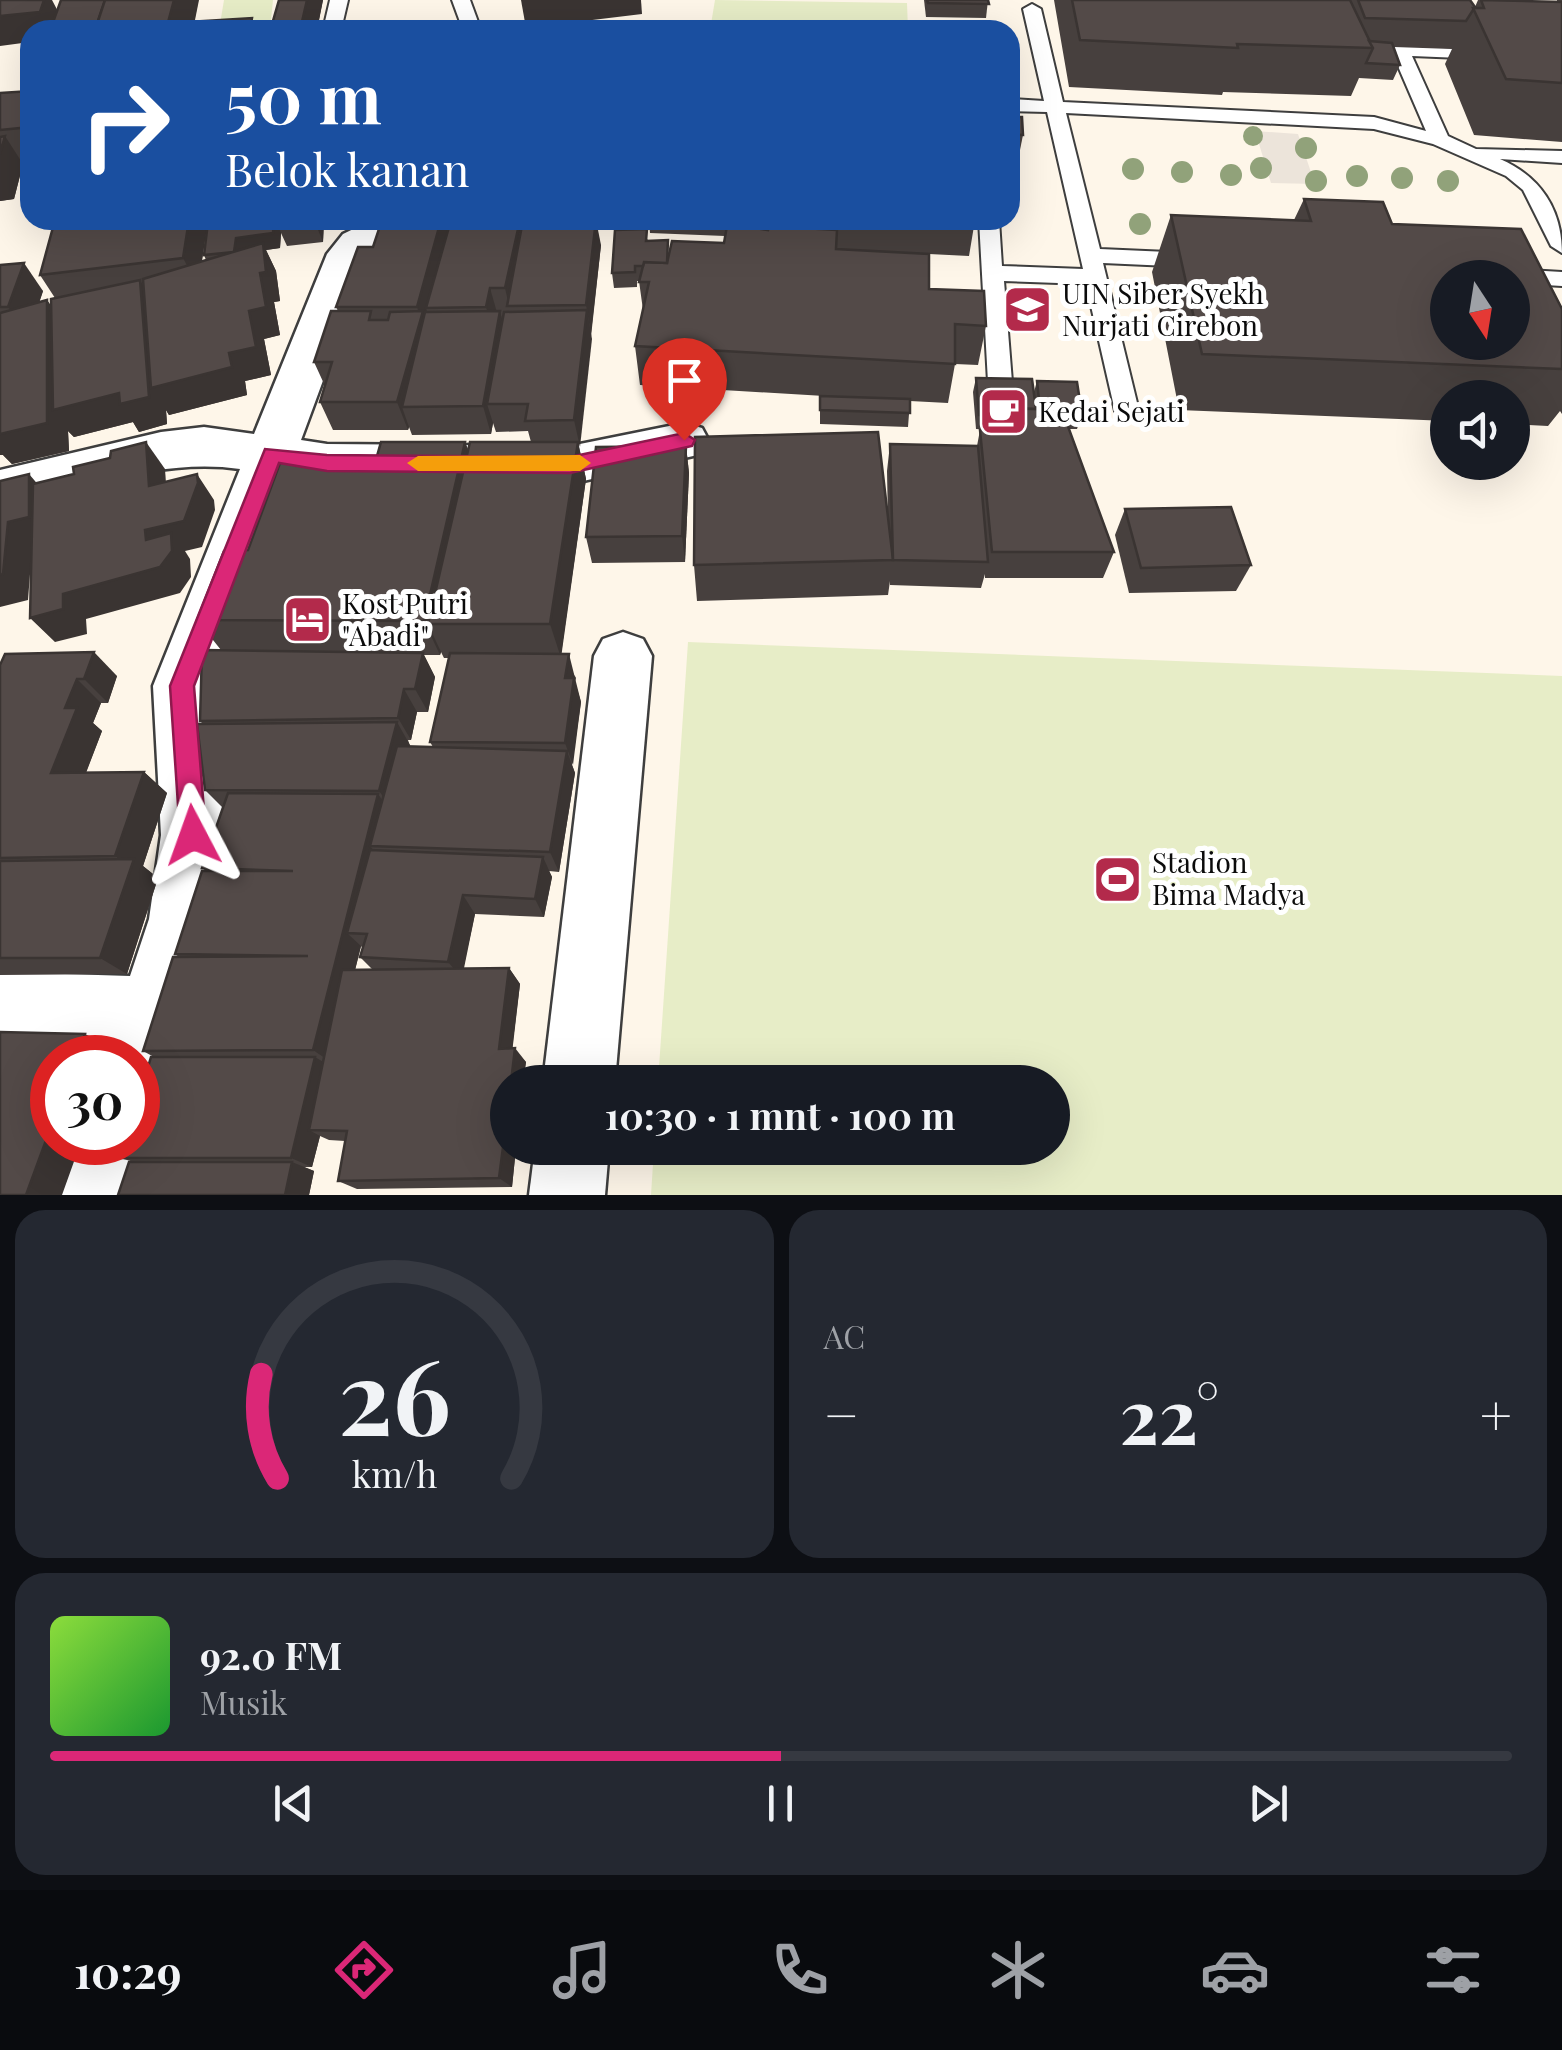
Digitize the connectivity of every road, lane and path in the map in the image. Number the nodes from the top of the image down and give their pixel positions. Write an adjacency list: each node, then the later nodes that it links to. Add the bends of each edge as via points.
1 (1032, 9): 4 (lane)
2 (1502, 55): 5 (lane, via 1400,50)
3 (1020, 106): 4 (lane)
4 (1056, 108): 5 (lane, via 1374,123); 12 (lane)
5 (1440, 140): 6 (lane)
6 (1470, 151): 7 (lane); 10 (lane, via 1532,187)
7 (1562, 157)
8 (387, 230): 19 (street, via 358,241 348,254)
9 (990, 230): 13 (lane)
10 (1562, 246)
11 (1205, 261): 12 (lane)
12 (1095, 267): 13 (lane); 17 (lane)
13 (992, 273): 16 (lane)
14 (1530, 277): 15 (lane)
15 (1562, 279)
16 (1000, 382)
17 (1127, 411)
18 (684, 440): 19 (street, via 570,465 327,463)
19 (272, 454): 20 (street, via 204,445 161,450); 24 (street, via 190,666 193,835 182,920)
20 (0, 490)
21 (623, 656): 25 (street)
22 (0, 1008): 23 (street)
23 (136, 1035)
24 (147, 1035)
25 (580, 1065)
26 (104, 1165): 28 (street)
27 (570, 1165): 29 (street)
28 (94, 1195)
29 (567, 1195)

